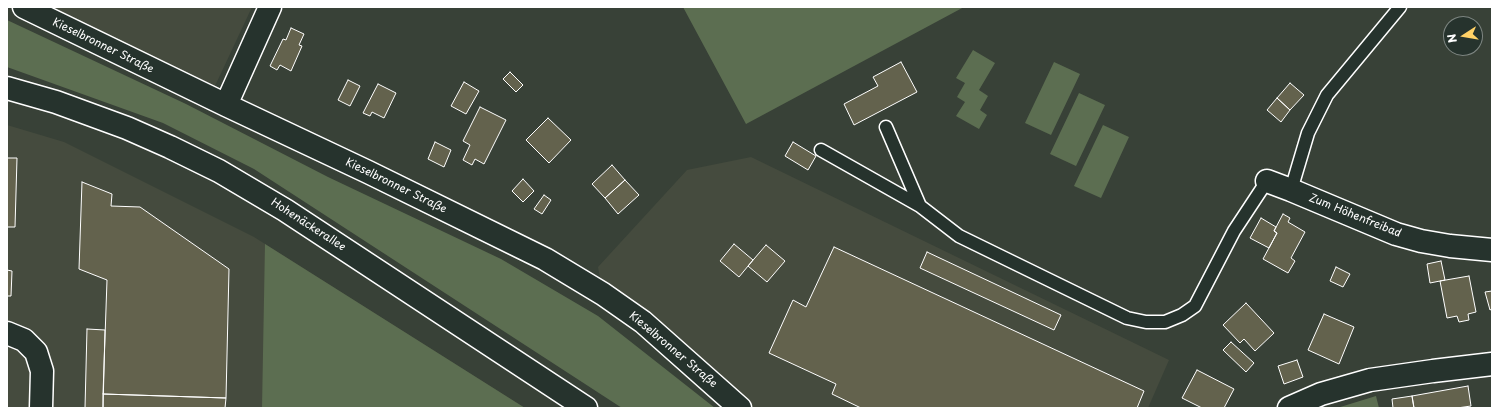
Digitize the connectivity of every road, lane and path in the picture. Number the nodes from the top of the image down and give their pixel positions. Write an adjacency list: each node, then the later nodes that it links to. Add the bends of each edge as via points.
1 (24, 7): 5 (street, Kieselbronner Straße)
2 (270, 7): 5 (street)
3 (1400, 7): 9 (lane, via 1327,95 1308,133)
4 (7, 88): 15 (street, Hohenäckerallee, via 56,102 127,128 220,171 285,210)
5 (226, 105): 16 (street, Kieselbronner Straße, via 546,259 604,294 643,322)
6 (886, 127): 10 (lane)
7 (821, 150): 10 (lane)
8 (1267, 181): 9 (street, Zum Höhenfreibad); 10 (lane, via 1234,231 1195,306 1165,322 1127,318 959,236)
9 (1291, 190): 11 (street, Zum Höhenfreibad, via 1396,234 1450,246)
10 (920, 206)
11 (1492, 250)
12 (7, 333): 14 (street, via 24,340 36,352 42,371)
13 (1492, 364): 17 (street, via 1370,380 1322,394)
14 (41, 408)
15 (586, 408)
16 (740, 408)
17 (1289, 408)

